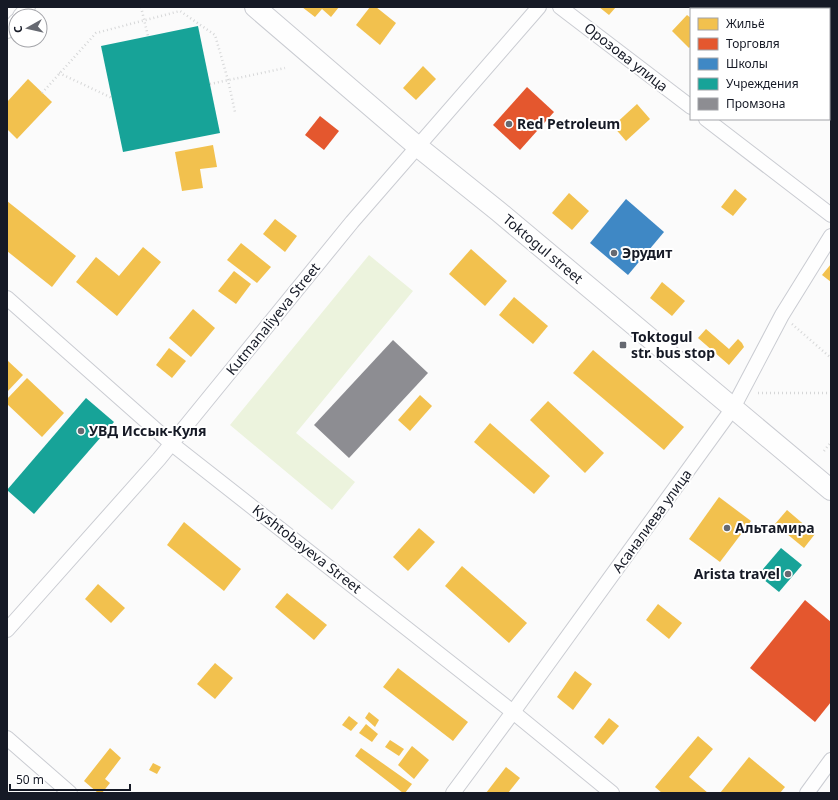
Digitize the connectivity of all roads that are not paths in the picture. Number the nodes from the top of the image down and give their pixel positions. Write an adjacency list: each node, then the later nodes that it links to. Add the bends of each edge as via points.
1 (255, 7): 6 (main road, Toktogul street)
2 (539, 7): 6 (street, Kutmanaliyeva Street)
3 (560, 7): 4 (street, Орозова улица)
4 (690, 106)
5 (707, 120): 7 (street)
6 (417, 146): 10 (main road, Toktogul street); 11 (street, Kutmanaliyeva Street)
7 (831, 215)
8 (831, 236): 10 (street, Асаналиева улица, via 782,315)
9 (7, 298): 11 (street, Kyshtobayeva Street)
10 (733, 408): 12 (main road, Toktogul street); 14 (street, Асаналиева улица)
11 (172, 444): 13 (street, Kutmanaliyeva Street); 14 (street, Kyshtobayeva Street)
12 (831, 490)
13 (7, 630)
14 (513, 712): 18 (street, Асаналиева улица); 19 (street, Kyshtobayeva Street)
15 (7, 738): 17 (street)
16 (831, 760): 20 (street)
17 (70, 793)
18 (453, 793)
19 (612, 793)
20 (806, 793)

